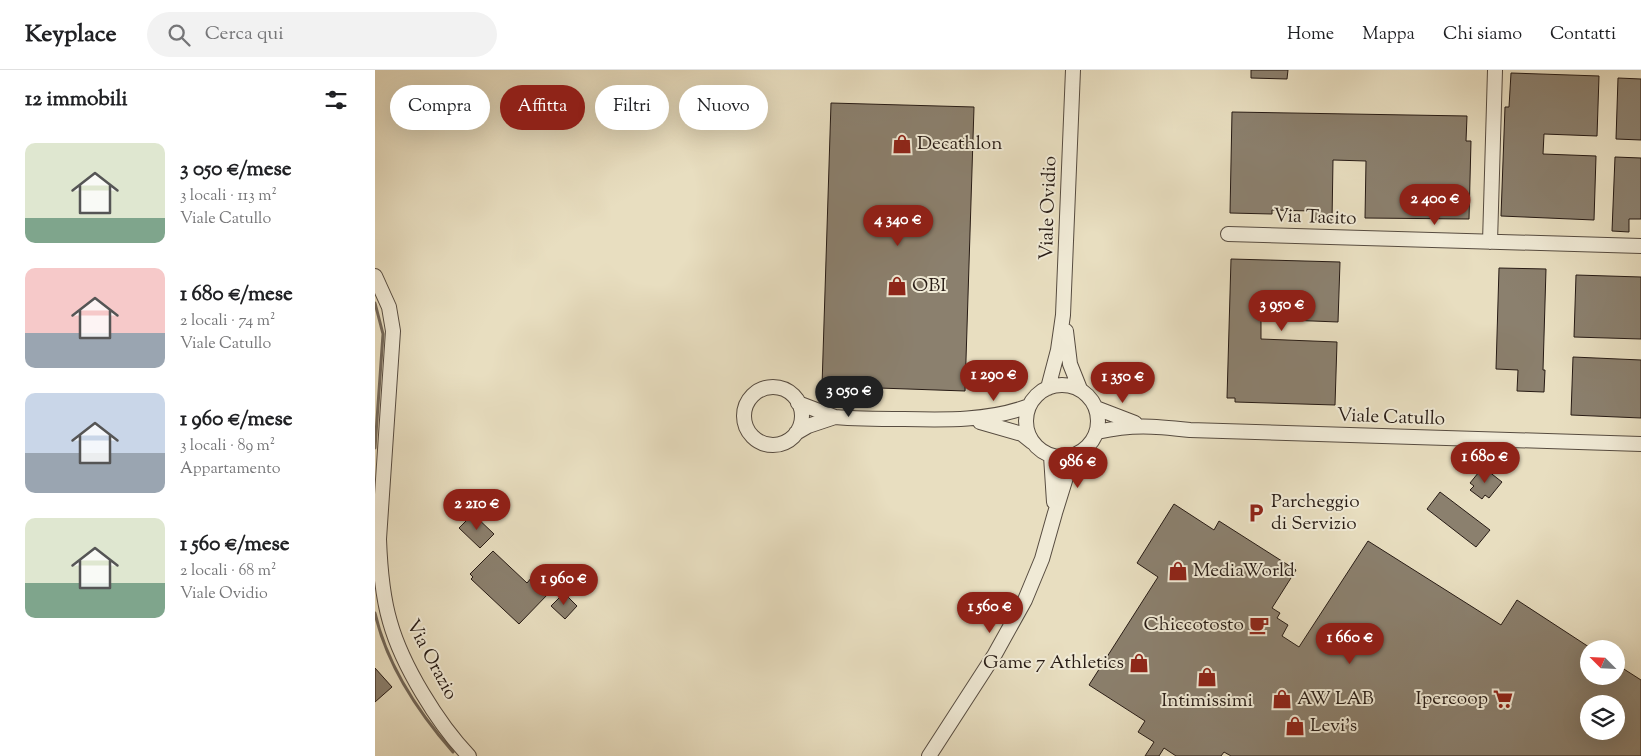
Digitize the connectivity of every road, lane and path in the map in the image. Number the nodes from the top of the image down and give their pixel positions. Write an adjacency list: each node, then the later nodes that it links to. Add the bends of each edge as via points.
1 (1067, 70): 4 (street, Viale Ovidio)
2 (1073, 70): 4 (street, Viale Ovidio)
3 (1495, 70): 6 (street)
4 (1071, 101): 9 (street, Viale Ovidio)
5 (1228, 234): 6 (street, Via Tacito)
6 (1490, 242): 7 (street, Via Tacito)
7 (1641, 246)
8 (375, 276): 25 (street, Via Orazio, via 389,307 393,332 379,539 385,604 397,643 412,674)
9 (1063, 315): 10 (street, Viale Ovidio, via 1058,350); 11 (street, Viale Ovidio, via 1070,364)
10 (1047, 388): 11 (street, via 1070,385); 13 (street, via 1033,398)
11 (1080, 390): 14 (street)
12 (798, 402): 15 (street); 19 (street, via 801,418); 19 (street, via 784,390 765,388 747,402 743,416 751,436 764,444 778,445)
13 (1029, 406): 16 (street, via 1011,413); 20 (street, via 1026,424)
14 (1096, 408): 17 (street, Viale Catullo); 18 (street)
15 (835, 417): 16 (street); 19 (street)
16 (965, 419): 20 (street, via 1022,434)
17 (1141, 425): 18 (street, Viale Catullo); 21 (street, Viale Catullo, via 1200,430)
18 (1097, 432): 23 (street, via 1084,450)
19 (796, 433)
20 (1032, 442): 22 (street)
21 (1641, 444)
22 (1051, 456): 23 (street); 24 (street)
23 (1073, 456): 24 (street)
24 (1055, 512): 26 (street, via 1042,559 1025,600 995,654)
25 (469, 756)
26 (929, 756)

